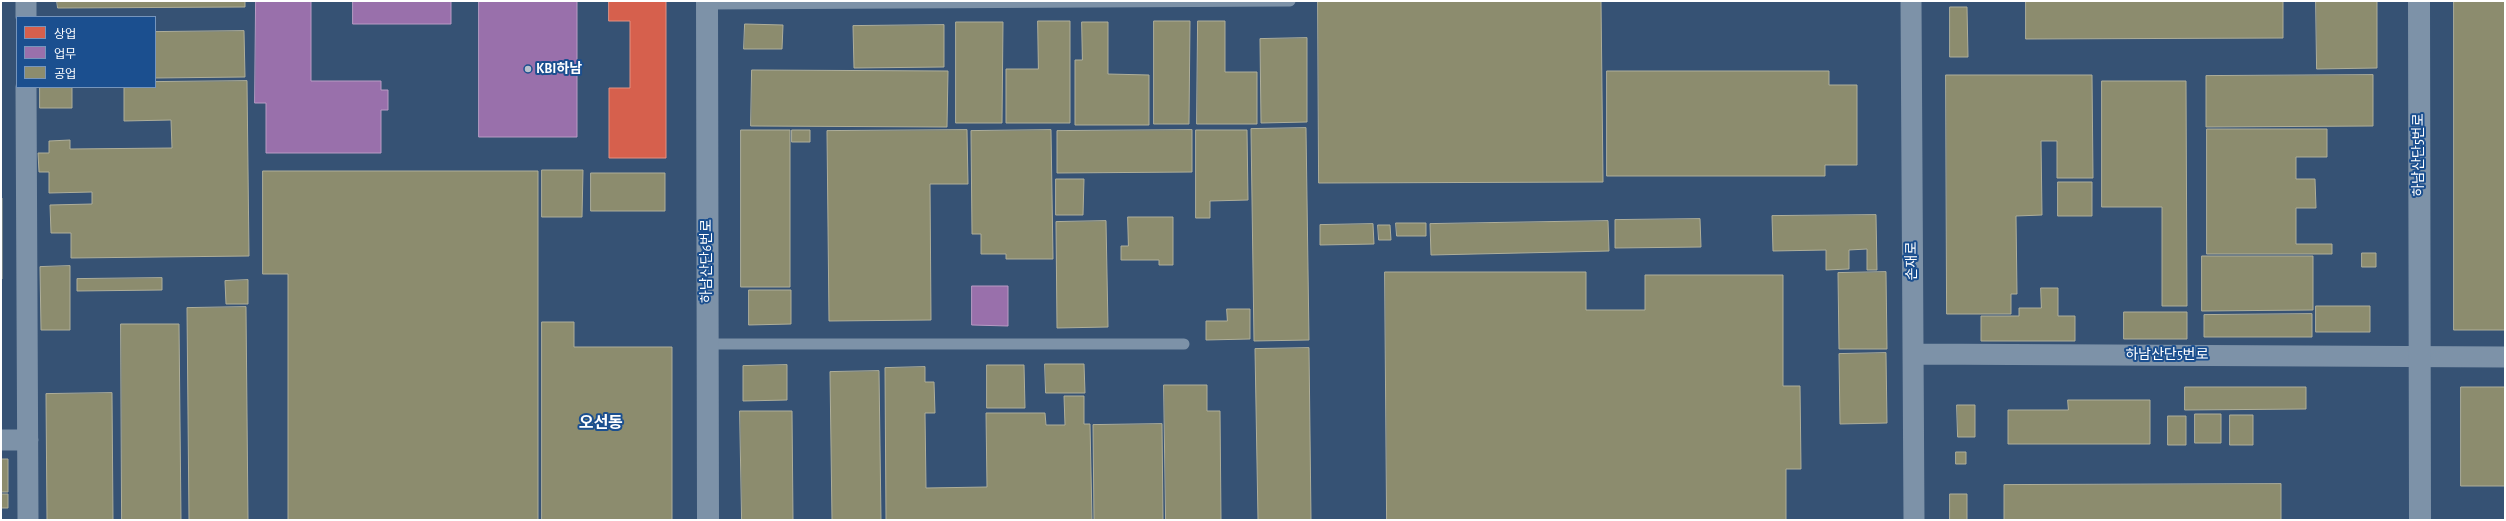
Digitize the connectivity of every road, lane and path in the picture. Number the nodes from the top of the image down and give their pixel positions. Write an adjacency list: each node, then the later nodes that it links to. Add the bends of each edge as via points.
1 (26, 1): 6 (street)
2 (1290, 1): 5 (lane)
3 (1911, 1): 10 (street, 손재로)
4 (2419, 1): 11 (street, 하남산단5번로)
5 (707, 3): 8 (street, 하남산단6번로)
6 (26, 16)
7 (26, 88): 14 (street)
8 (707, 344): 9 (lane); 16 (street, 하남산단6번로)
9 (1184, 344)
10 (1913, 354): 11 (street, 하남산단5번로); 17 (street, 손재로)
11 (2420, 357): 12 (street); 18 (street, 하남산단5번로)
12 (2505, 357)
13 (1, 440): 14 (street)
14 (28, 440): 15 (street)
15 (28, 520)
16 (708, 520)
17 (1914, 520)
18 (2420, 520)

